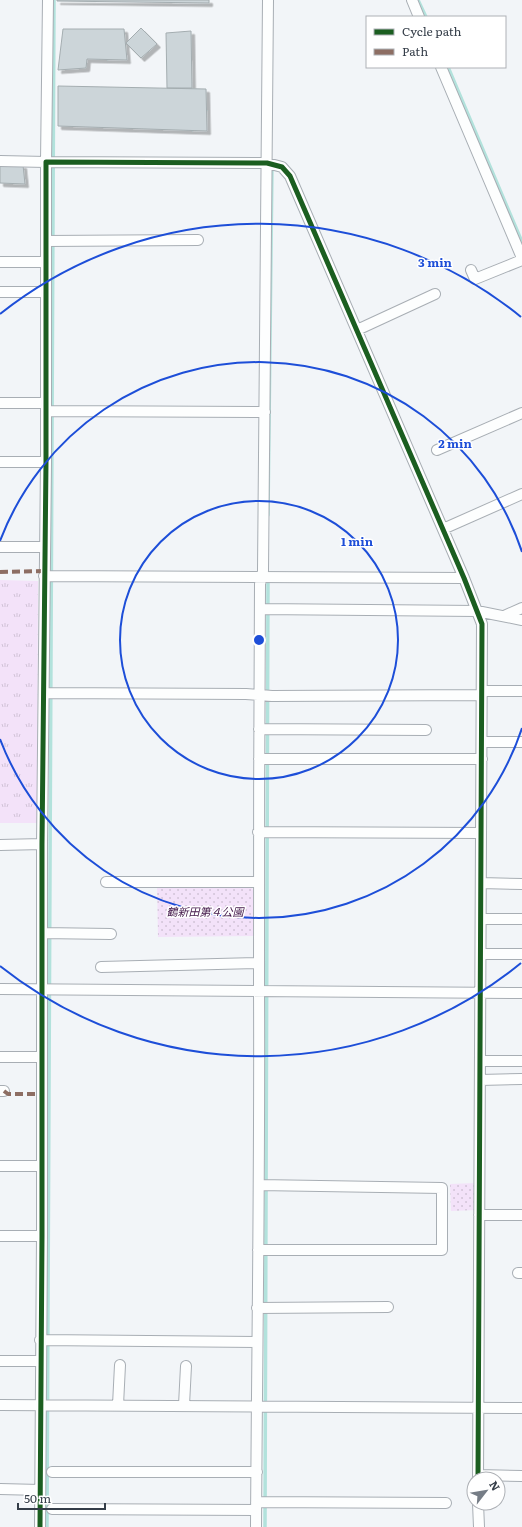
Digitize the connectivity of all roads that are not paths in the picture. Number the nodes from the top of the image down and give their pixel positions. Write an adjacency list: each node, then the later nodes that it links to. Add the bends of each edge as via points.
1 (48, 0): 7 (street)
2 (268, 0): 8 (street)
3 (412, 0): 4 (street)
4 (419, 16)
5 (441, 68): 11 (street)
6 (0, 161): 7 (street)
7 (51, 162): 8 (street); 10 (street)
8 (270, 163): 18 (street, via 282,167 290,176); 21 (street)
9 (198, 240): 10 (street)
10 (51, 241): 13 (street)
11 (522, 259): 14 (street)
12 (0, 262): 13 (street)
13 (46, 262): 16 (street)
14 (475, 279)
15 (0, 292): 16 (street)
16 (46, 292): 20 (street)
17 (435, 294): 18 (street)
18 (357, 330): 27 (street)
19 (0, 403): 20 (street)
20 (49, 409): 21 (street); 25 (street)
21 (265, 412): 31 (street, via 263,571)
22 (522, 413): 23 (street)
23 (437, 450)
24 (0, 462): 25 (street)
25 (46, 462): 29 (street)
26 (522, 494): 27 (street)
27 (442, 529): 32 (street)
28 (0, 547): 29 (street)
29 (45, 547): 30 (street)
30 (49, 576): 31 (street); 40 (street)
31 (266, 578): 32 (street); 34 (street)
32 (464, 578): 35 (street)
33 (522, 608): 36 (street)
34 (265, 609): 35 (street); 41 (street)
35 (477, 611): 36 (street); 39 (street, via 482,624)
36 (504, 616): 37 (street)
37 (522, 620)
38 (522, 691): 39 (street)
39 (482, 693): 41 (street); 44 (street)
40 (49, 694): 41 (street); 50 (street)
41 (265, 695): 42 (street)
42 (264, 729): 43 (street); 46 (street)
43 (426, 730)
44 (482, 742): 45 (street); 47 (street)
45 (522, 742)
46 (264, 759): 47 (street); 48 (street)
47 (482, 759): 49 (street)
48 (264, 832): 49 (street); 53 (street)
49 (482, 833): 54 (street)
50 (42, 844): 51 (street); 58 (street)
51 (0, 845)
52 (106, 882): 53 (street)
53 (258, 882): 62 (street)
54 (481, 883): 55 (street); 56 (street)
55 (522, 884)
56 (481, 918): 57 (street); 60 (street)
57 (522, 919)
58 (48, 933): 59 (street); 65 (street)
59 (111, 934)
60 (481, 954): 61 (street); 67 (street)
61 (522, 954)
62 (259, 963): 63 (street); 66 (street)
63 (101, 967)
64 (0, 989): 65 (street)
65 (48, 990): 66 (street); 70 (street)
66 (264, 992): 67 (street); 77 (street)
67 (481, 993): 68 (street); 71 (street)
68 (522, 993)
69 (0, 1057): 70 (street)
70 (42, 1057): 76 (street)
71 (480, 1061): 72 (street); 73 (street)
72 (522, 1061)
73 (480, 1080): 74 (street); 78 (street)
74 (522, 1080)
75 (0, 1166): 76 (street)
76 (42, 1166): 81 (street)
77 (264, 1185): 82 (street); 82 (street, via 442,1188 442,1250)
78 (480, 1215): 79 (street); 96 (street)
79 (522, 1215)
80 (0, 1236): 81 (street)
81 (42, 1236): 85 (street)
82 (264, 1250): 84 (street)
83 (388, 1307): 84 (street)
84 (263, 1308): 86 (street)
85 (45, 1340): 86 (street); 88 (street)
86 (258, 1342): 95 (street)
87 (0, 1361): 88 (street)
88 (40, 1361): 92 (street)
89 (120, 1365): 93 (street)
90 (186, 1366): 94 (street)
91 (0, 1405): 92 (street)
92 (45, 1405): 93 (street); 104 (street)
93 (118, 1405): 94 (street)
94 (184, 1405): 95 (street)
95 (263, 1406): 96 (street); 100 (street)
96 (478, 1408): 97 (street); 98 (street)
97 (522, 1408)
98 (478, 1471)
99 (52, 1472): 100 (street)
100 (257, 1472): 106 (street)
101 (506, 1476): 102 (street)
102 (522, 1476)
103 (0, 1489): 104 (street)
104 (40, 1490): 109 (street)
105 (446, 1503): 106 (street)
106 (261, 1504): 107 (street); 110 (street)
107 (52, 1509)
108 (478, 1511): 111 (street)
109 (40, 1527)
110 (256, 1527)
111 (479, 1527)

